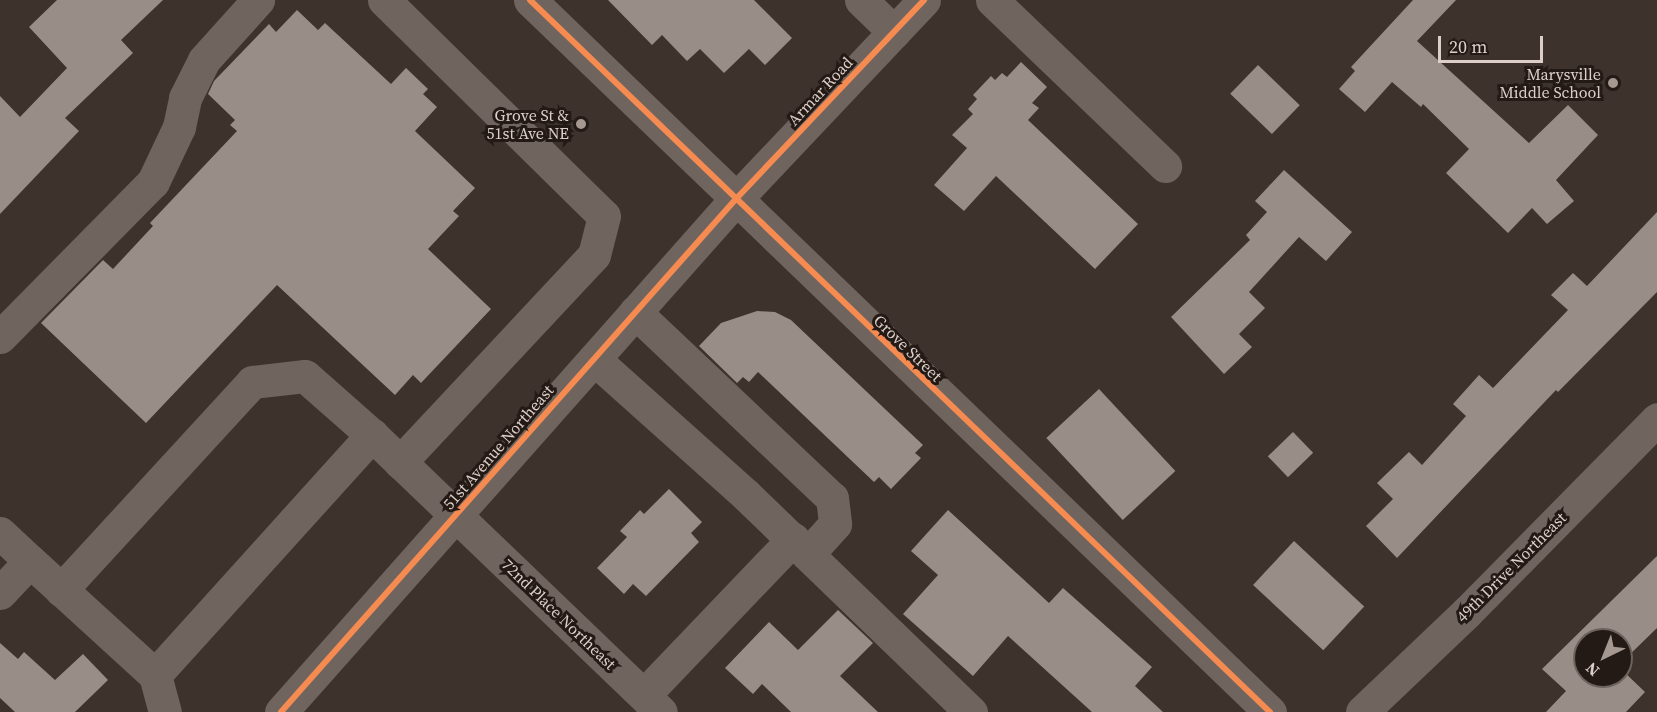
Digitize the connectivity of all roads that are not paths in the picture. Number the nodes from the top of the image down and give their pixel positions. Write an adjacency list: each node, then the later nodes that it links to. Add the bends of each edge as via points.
1 (258, 0): 11 (street, via 204,60 153,182)
2 (384, 0): 15 (street, via 604,216 594,255)
3 (530, 0): 9 (street, Grove Street)
4 (861, 0): 7 (street)
5 (924, 0): 7 (street, Armar Road)
6 (992, 0): 8 (street)
7 (894, 32): 9 (street, Armar Road)
8 (1164, 166)
9 (735, 200): 10 (street, 51st Avenue Northeast); 27 (street, Grove Street, via 1124,567)
10 (635, 312): 12 (street, 51st Avenue Northeast); 18 (street, via 832,498 835,524)
11 (0, 337)
12 (594, 359): 16 (street, 51st Avenue Northeast); 18 (street)
13 (1657, 419): 28 (street, 49th Drive Northeast, via 1466,613)
14 (372, 435): 15 (street, 72nd Place Northeast); 20 (street, 72nd Place Northeast, via 305,376 252,382); 22 (street)
15 (400, 462): 16 (street, 72nd Place Northeast)
16 (456, 515): 23 (street, 72nd Place Northeast); 25 (street, 51st Avenue Northeast)
17 (0, 533): 19 (street)
18 (800, 546): 23 (street); 26 (street)
19 (30, 561): 20 (street); 21 (street)
20 (61, 590): 22 (street)
21 (0, 593)
22 (154, 675): 24 (street)
23 (653, 704)
24 (165, 712)
25 (282, 712)
26 (971, 712)
27 (1270, 712)
28 (1362, 712)

